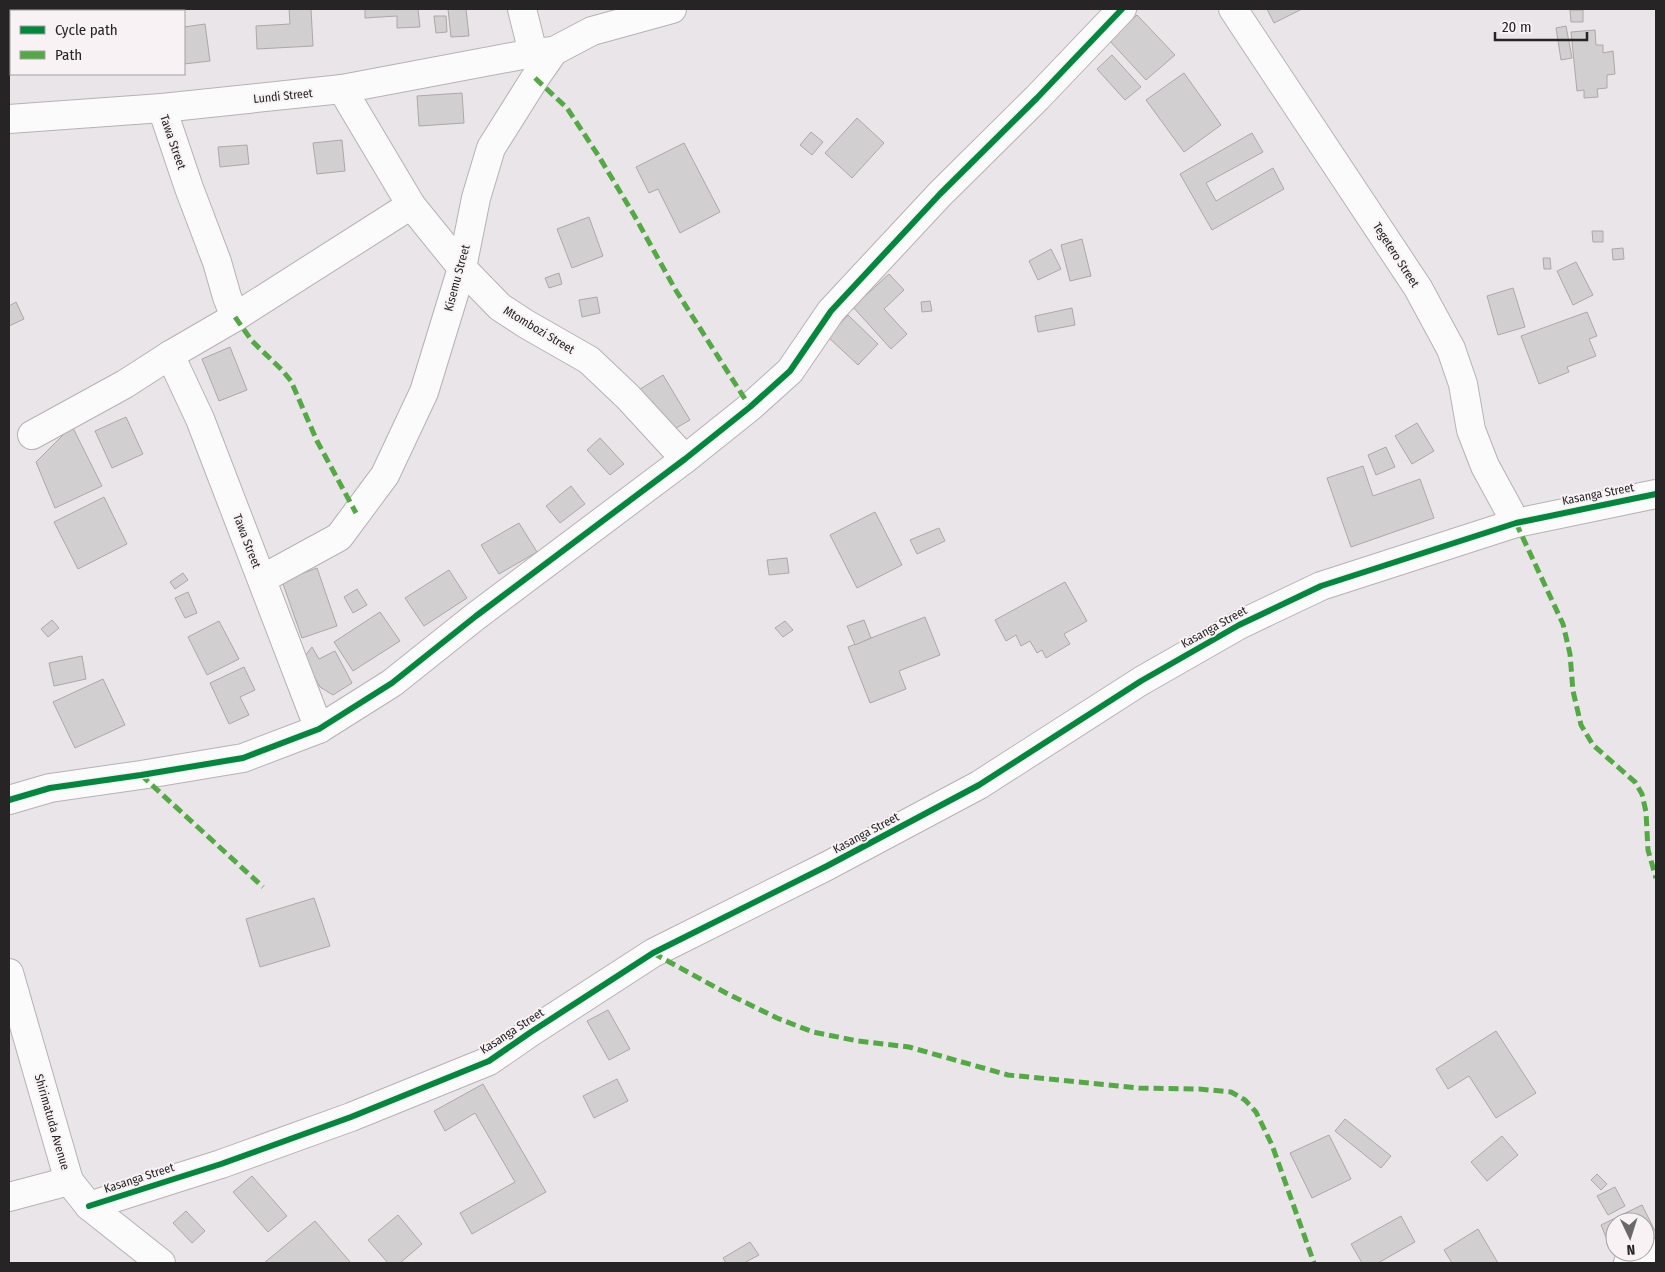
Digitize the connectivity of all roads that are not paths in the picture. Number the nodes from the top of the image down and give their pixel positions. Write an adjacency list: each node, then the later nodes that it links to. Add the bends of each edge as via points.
1 (522, 9): 5 (street)
2 (672, 9): 5 (street, Kisemu Street, via 592,31)
3 (1122, 9): 14 (street, via 831,310 790,371)
4 (1233, 9): 16 (street, Tegetero Street, via 1418,288 1451,349 1471,430 1485,466)
5 (543, 52): 6 (street, Lundi Street); 10 (street, Kisemu Street, via 534,78 491,148 476,198)
6 (342, 89): 7 (street, Lundi Street); 9 (street, Mtombozi Street)
7 (162, 108): 8 (street, Lundi Street); 11 (street, Tawa Street)
8 (9, 119)
9 (411, 205): 10 (street, Mtombozi Street); 11 (street)
10 (462, 268): 14 (street, Mtombozi Street, via 500,307 589,360); 17 (street, Kisemu Street, via 424,392 385,475 339,536)
11 (235, 317): 12 (street)
12 (170, 355): 13 (street, via 125,384); 17 (street, Tawa Street, via 200,418)
13 (32, 435)
14 (685, 459): 18 (street, via 392,683)
15 (1656, 494): 16 (street, Kasanga Street)
16 (1516, 523): 23 (street, Kasanga Street, via 1321,586 1239,625 1141,681 979,785 653,953 489,1061 332,1124)
17 (262, 579): 18 (street, Tawa Street)
18 (319, 730): 19 (street, via 243,758 50,788)
19 (9, 800)
20 (9, 973): 21 (street, Shirimatuda Avenue)
21 (69, 1181): 22 (street); 23 (street, Shirimatuda Avenue)
22 (9, 1197)
23 (89, 1206): 25 (street, Shirimatuda Avenue)
24 (1656, 1253): 26 (street)
25 (161, 1263)
26 (1628, 1263)

